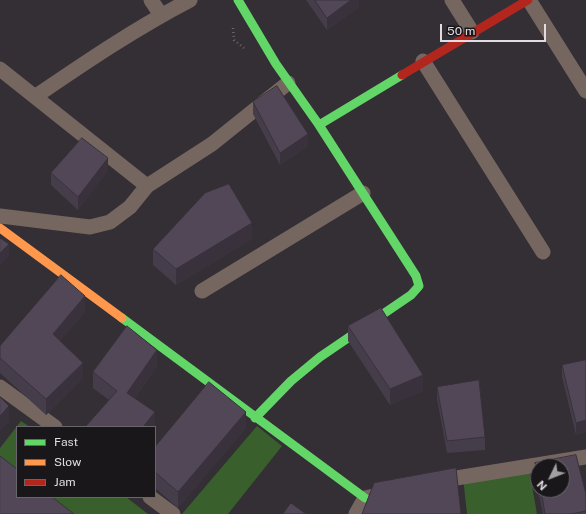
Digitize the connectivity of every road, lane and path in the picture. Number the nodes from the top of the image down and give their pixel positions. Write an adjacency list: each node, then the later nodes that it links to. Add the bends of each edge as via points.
1 (151, 0): 6 (street)
2 (190, 0): 6 (street)
3 (238, 0): 10 (street, via 254,31)
4 (452, 0): 7 (street)
5 (529, 0): 7 (street); 11 (street)
6 (161, 15): 12 (street)
7 (472, 32): 8 (street)
8 (423, 61): 13 (street); 18 (street)
9 (0, 69): 12 (street)
10 (288, 83): 13 (street); 14 (street, via 212,144)
11 (586, 92)
12 (36, 96): 14 (street)
13 (319, 125): 15 (street)
14 (148, 186): 16 (street, via 130,207 110,222 90,227)
15 (363, 193): 19 (street); 21 (street, via 416,276 418,286 411,295 320,357 291,381)
16 (0, 216)
17 (0, 228): 21 (street)
18 (543, 252)
19 (202, 290)
20 (0, 387): 22 (street)
21 (255, 418): 27 (street)
22 (54, 426)
23 (586, 457): 24 (street)
24 (422, 484)
25 (387, 493): 27 (street)
26 (151, 498): 28 (street)
27 (365, 498): 29 (street)
28 (173, 514)
29 (356, 514)

